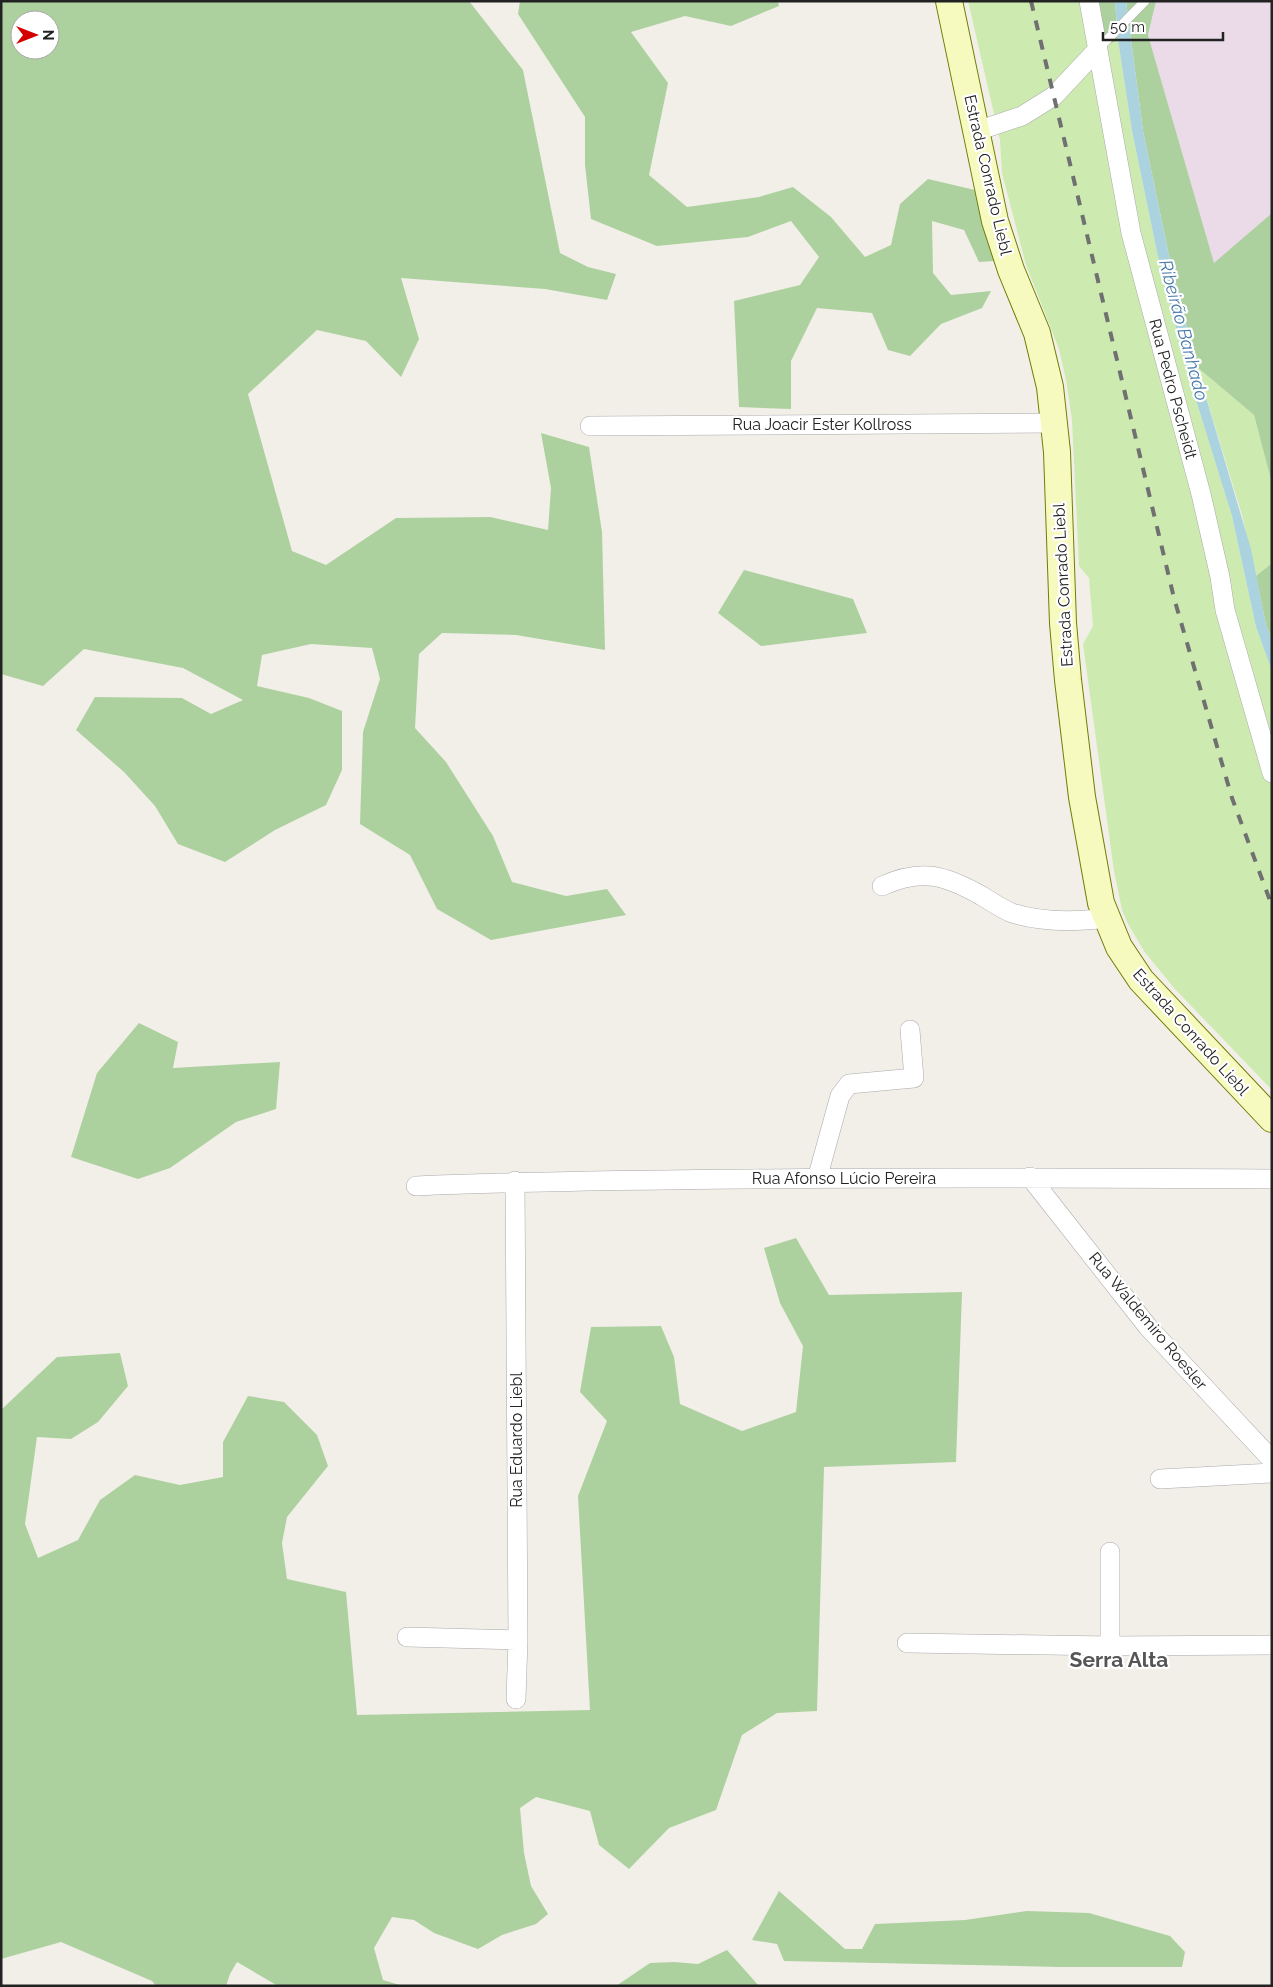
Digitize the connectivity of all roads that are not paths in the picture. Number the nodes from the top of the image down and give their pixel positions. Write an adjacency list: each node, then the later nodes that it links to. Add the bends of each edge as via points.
1 (949, 1): 5 (main road, Estrada Conrado Liebl)
2 (1089, 1): 4 (street, Rua Pedro Pscheidt)
3 (1146, 1): 4 (lane)
4 (1101, 45): 5 (street, via 1054,96 1022,116); 8 (street, Rua Pedro Pscheidt, via 1131,233 1201,494 1225,610)
5 (977, 131): 6 (main road, Estrada Conrado Liebl, via 1002,245 1045,362)
6 (1055, 423): 7 (street, Rua Joacir Ester Kollross); 10 (main road, Estrada Conrado Liebl, via 1063,623 1074,742 1096,884)
7 (590, 426)
8 (1272, 773)
9 (882, 886): 10 (street, via 900,878 931,875 963,885 1009,912 1038,920)
10 (1106, 918): 12 (main road, Estrada Conrado Liebl, via 1119,947 1141,980)
11 (910, 1030): 14 (street, via 914,1078 849,1084 840,1096)
12 (1272, 1119)
13 (1030, 1177): 14 (street, Rua Afonso Lúcio Pereira); 15 (street, Rua Afonso Lúcio Pereira); 18 (street, Rua Waldemiro Roesler, via 1148,1327)
14 (817, 1178): 16 (street, Rua Afonso Lúcio Pereira)
15 (1272, 1179)
16 (515, 1181): 17 (street, Rua Afonso Lúcio Pereira); 23 (street, Rua Eduardo Liebl)
17 (416, 1186)
18 (1272, 1460)
19 (1272, 1473): 20 (street)
20 (1160, 1479)
21 (1110, 1552): 26 (street)
22 (408, 1637): 23 (street)
23 (518, 1640): 27 (street, Rua Eduardo Liebl)
24 (907, 1643): 26 (street)
25 (1272, 1645): 26 (street)
26 (1110, 1646)
27 (516, 1699)

